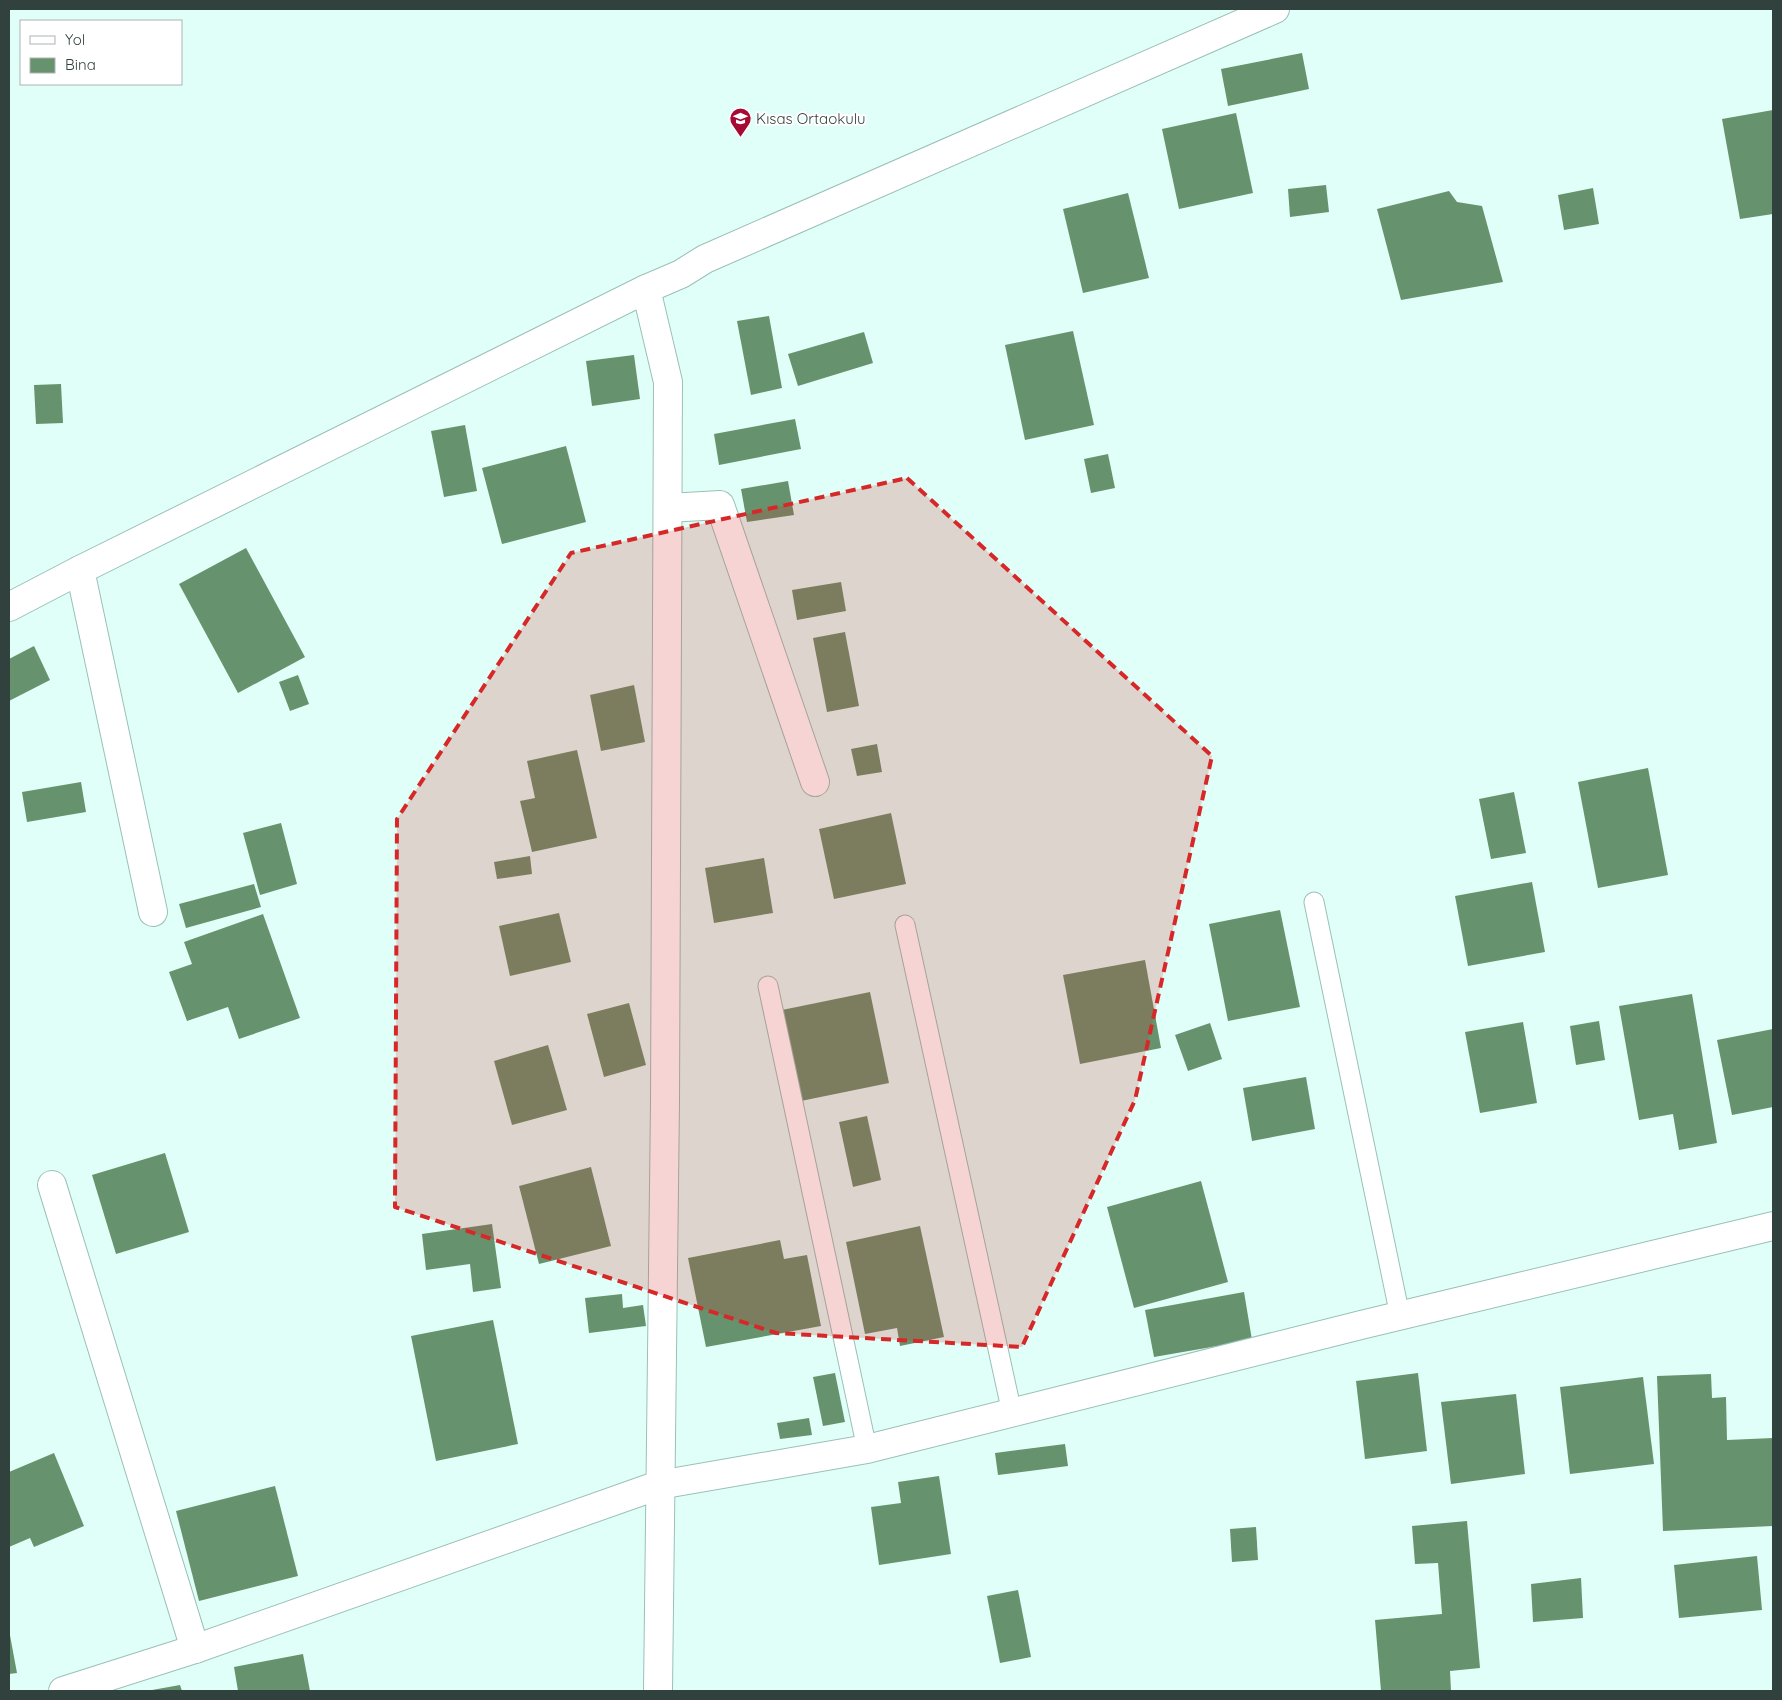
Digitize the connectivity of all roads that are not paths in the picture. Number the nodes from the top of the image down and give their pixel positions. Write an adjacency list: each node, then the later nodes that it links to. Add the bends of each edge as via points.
1 (1275, 9): 2 (street, via 705,259)
2 (646, 289): 3 (street, via 668,382); 4 (street)
3 (668, 508): 6 (street, via 720,505); 16 (street)
4 (80, 570): 5 (street); 8 (street)
5 (9, 607)
6 (815, 782)
7 (1314, 902): 13 (lane)
8 (153, 912)
9 (904, 925): 14 (lane)
10 (768, 986): 15 (lane)
11 (52, 1186): 17 (street)
12 (1773, 1226): 13 (street)
13 (1400, 1316): 14 (street)
14 (1012, 1413): 15 (street)
15 (867, 1449): 16 (street)
16 (659, 1485): 17 (street); 19 (street)
17 (195, 1649): 18 (street)
18 (63, 1691)
19 (658, 1691)

